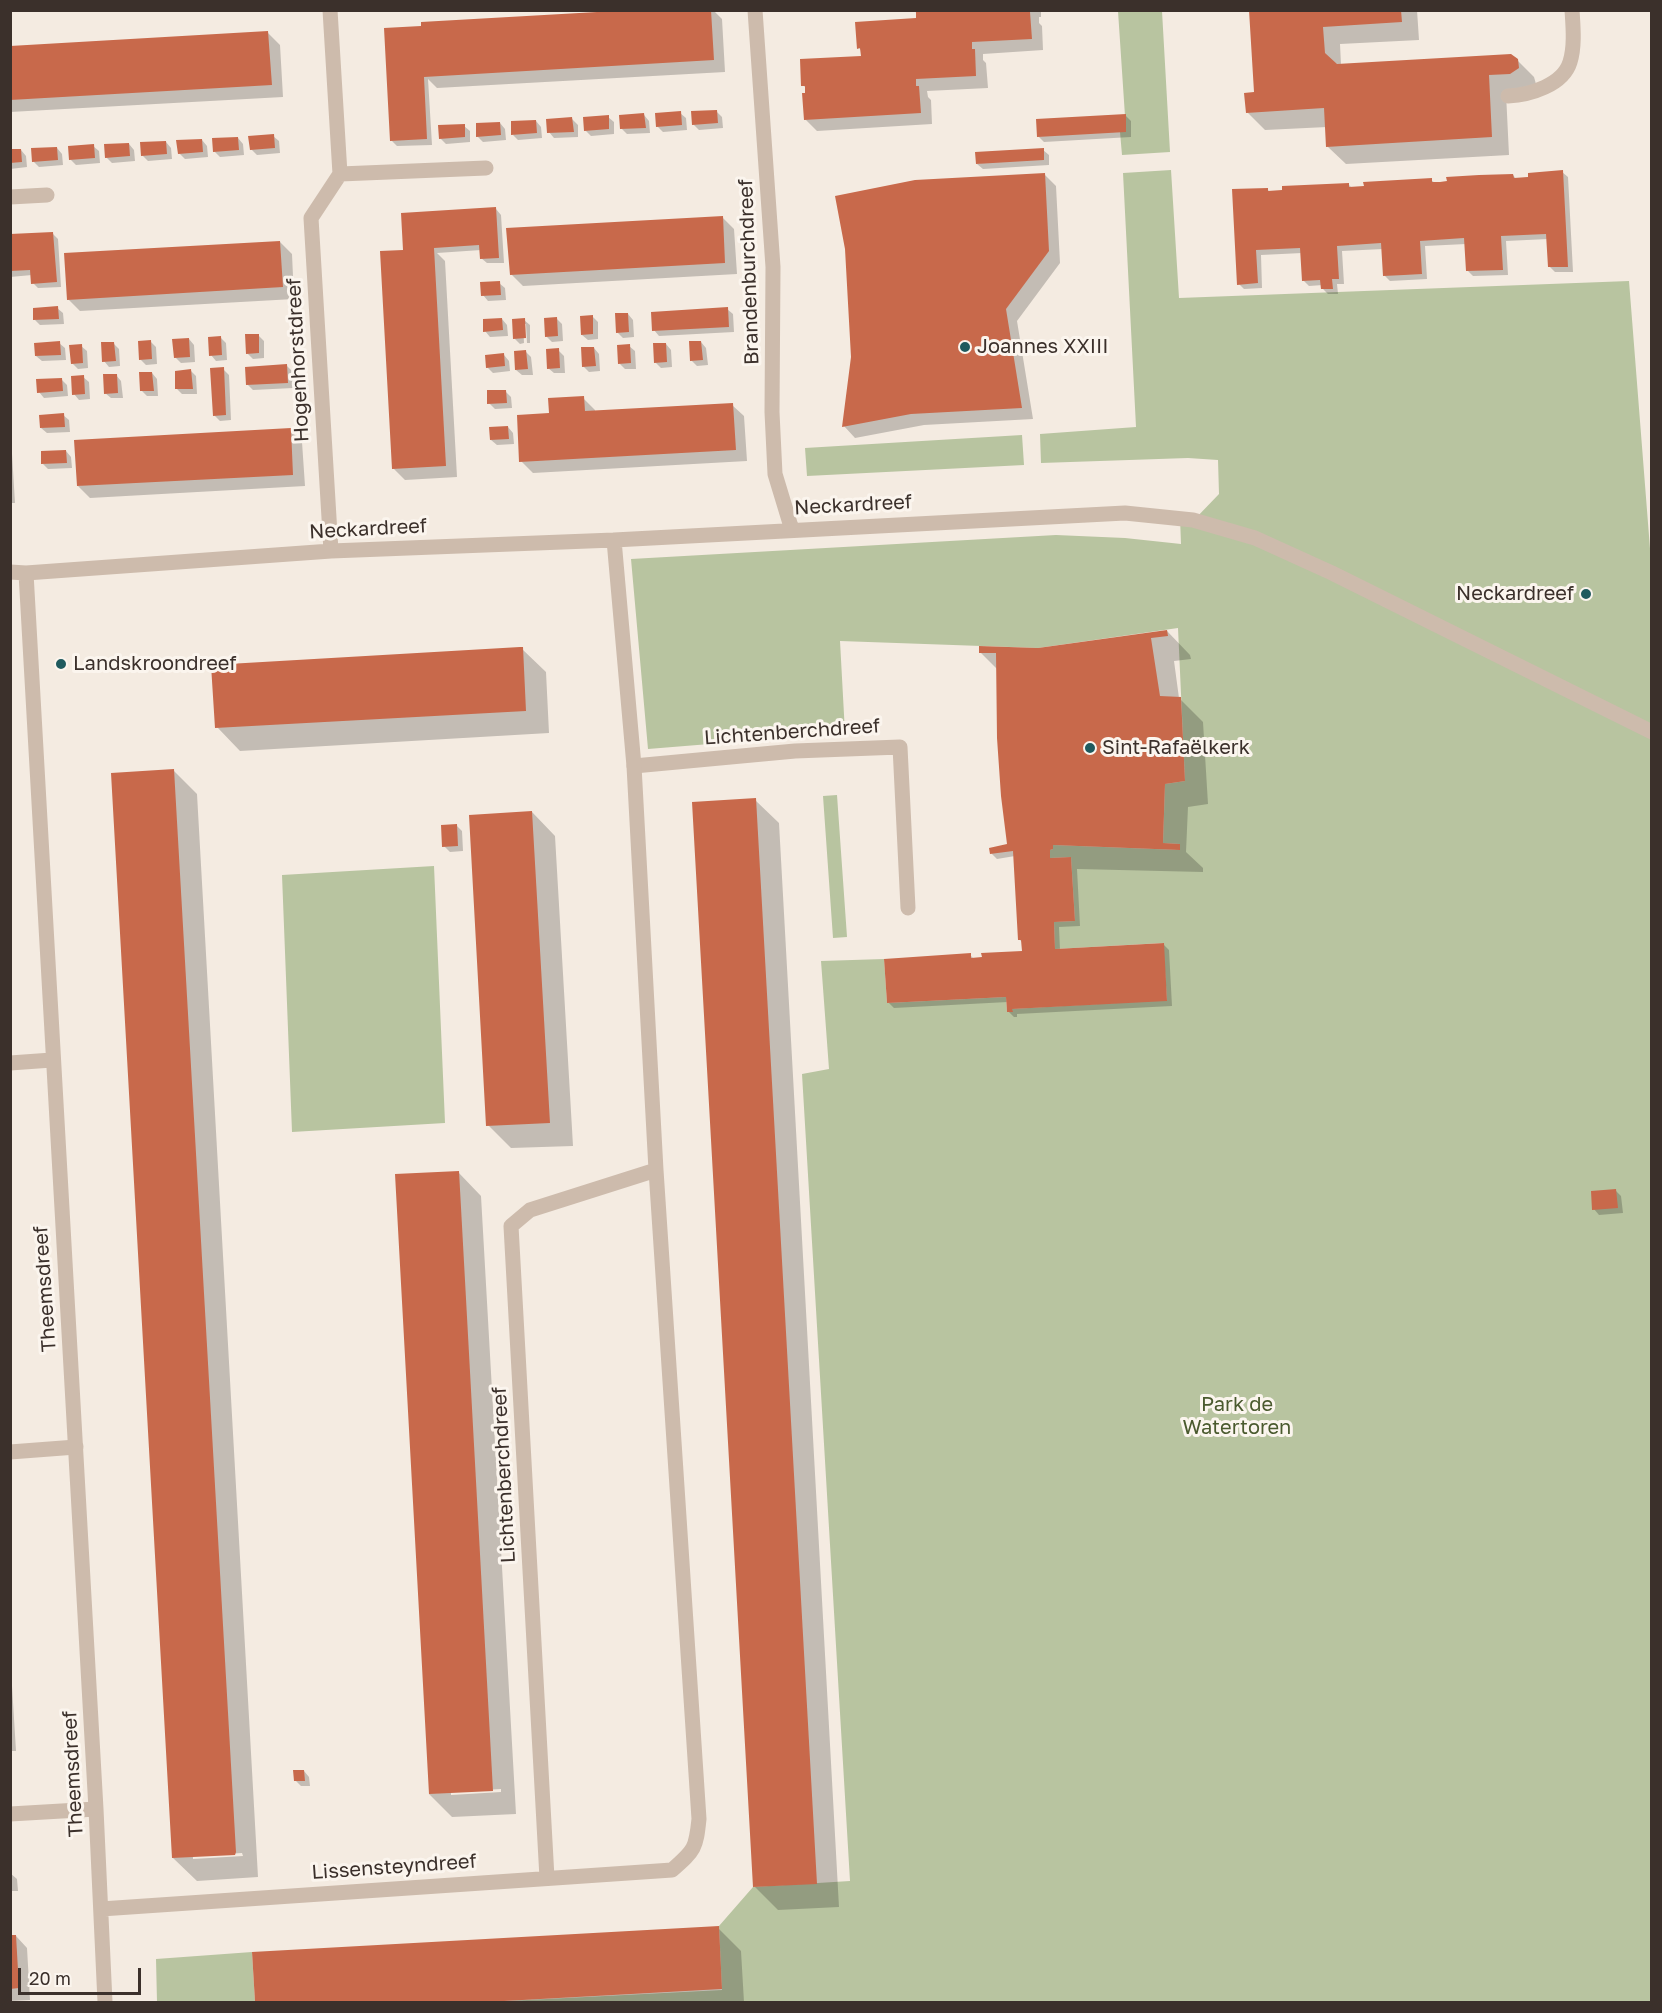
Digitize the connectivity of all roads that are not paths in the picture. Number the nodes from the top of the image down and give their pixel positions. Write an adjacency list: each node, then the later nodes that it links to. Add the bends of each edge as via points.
1 (330, 10): 6 (street)
2 (755, 10): 9 (street, Brandenburchdreef, via 773,267 775,474)
3 (1572, 10): 4 (street, via 1570,63 1552,85)
4 (1508, 96)
5 (486, 168): 6 (street)
6 (340, 174): 11 (street, Hogenhorstdreef, via 311,218)
7 (47, 195): 8 (street)
8 (10, 197)
9 (792, 530): 10 (street, Neckardreef); 13 (street, Neckardreef, via 1125,513 1194,520 1255,538 1332,573)
10 (614, 540): 11 (street, Neckardreef); 14 (street)
11 (330, 551): 12 (street, Neckardreef)
12 (18, 572): 16 (street, Theemsdreef)
13 (1652, 732)
14 (634, 766): 15 (street, Lichtenberchdreef, via 795,751 900,747); 18 (street)
15 (908, 908)
16 (52, 1060): 17 (street); 19 (street, Theemsdreef)
17 (10, 1063)
18 (656, 1170): 23 (street, Lichtenberchdreef, via 530,1210 511,1226); 23 (street, Lissensteyndreef, via 699,1819 696,1845 672,1870)
19 (76, 1448): 20 (street); 21 (street, Theemsdreef)
20 (10, 1452)
21 (96, 1809): 22 (street); 24 (street, Theemsdreef)
22 (10, 1814)
23 (547, 1878): 24 (street, Lissensteyndreef)
24 (101, 1909): 25 (street, Theemsdreef)
25 (105, 2002)

